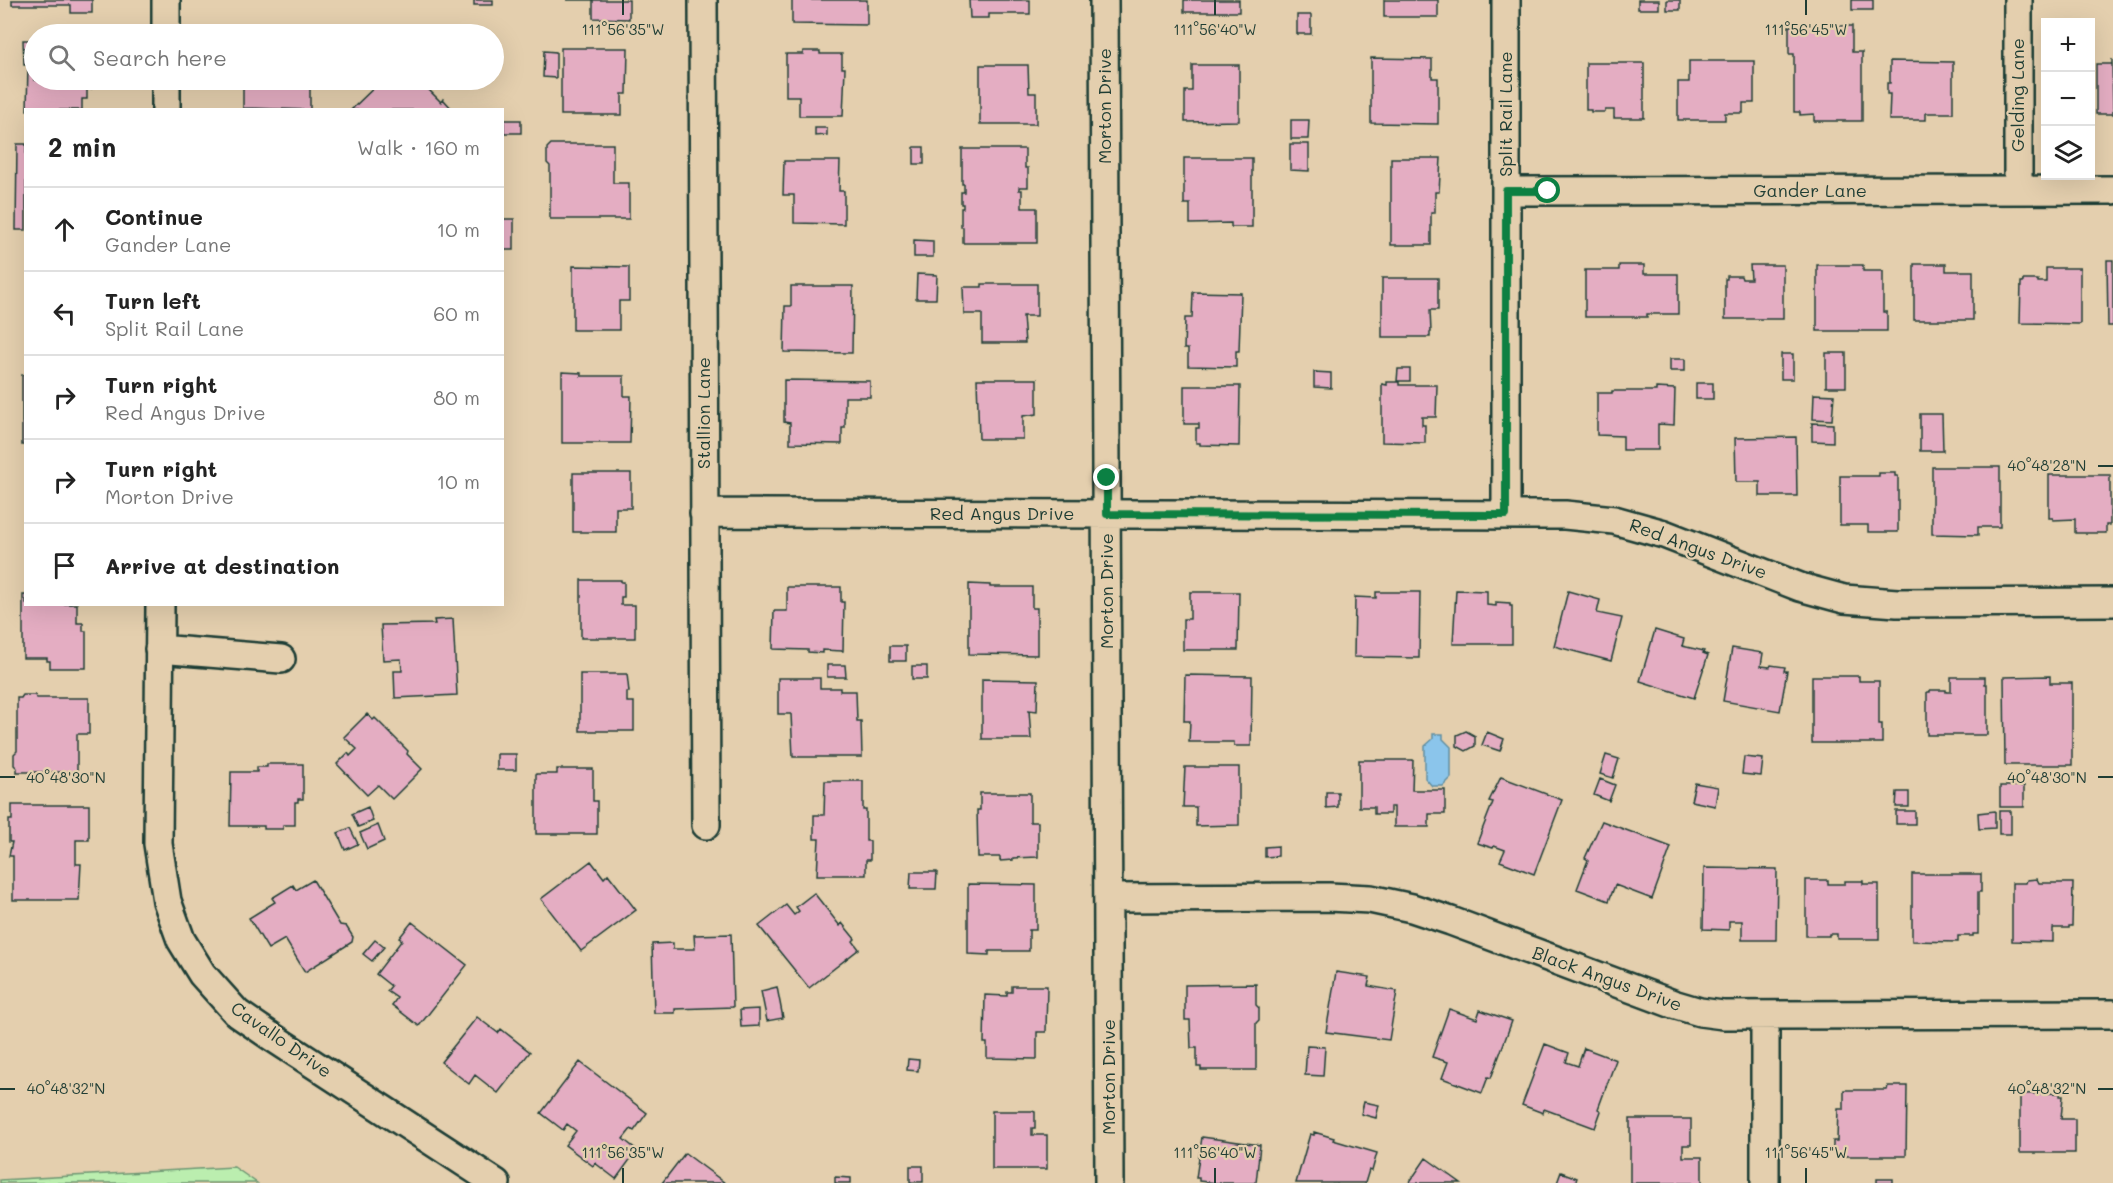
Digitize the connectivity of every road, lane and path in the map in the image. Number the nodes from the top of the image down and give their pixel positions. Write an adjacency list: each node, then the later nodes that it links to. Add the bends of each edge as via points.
1 (166, 0): 6 (street)
2 (703, 0): 12 (street, Stallion Lane)
3 (1104, 0): 13 (street, Morton Drive)
4 (1506, 0): 11 (street, Split Rail Lane)
5 (2018, 0): 9 (street, Gelding Lane)
6 (166, 24)
7 (166, 90): 8 (street)
8 (166, 108)
9 (2018, 190): 10 (street, Gander Lane); 11 (street, Gander Lane)
10 (2113, 190)
11 (1506, 191): 14 (street, Split Rail Lane)
12 (705, 513): 13 (street, Red Angus Drive); 19 (street, Stallion Lane)
13 (1107, 514): 14 (street, Red Angus Drive); 20 (street, Morton Drive)
14 (1506, 515): 15 (street, Red Angus Drive, via 1614,520 1664,534 1800,587 1844,598 1897,603)
15 (2113, 602)
16 (159, 606): 17 (street, Cavallo Drive)
17 (159, 649): 18 (street); 23 (street, Cavallo Drive, via 158,844 167,901 181,940 202,974 237,1012 269,1035)
18 (281, 659)
19 (706, 825)
20 (1108, 898): 22 (street, Black Angus Drive, via 1370,899 1451,921 1691,1009 1723,1015); 24 (street, Morton Drive)
21 (2113, 1014): 22 (street, Black Angus Drive)
22 (1765, 1015): 25 (street)
23 (496, 1183)
24 (1109, 1183)
25 (1765, 1183)

